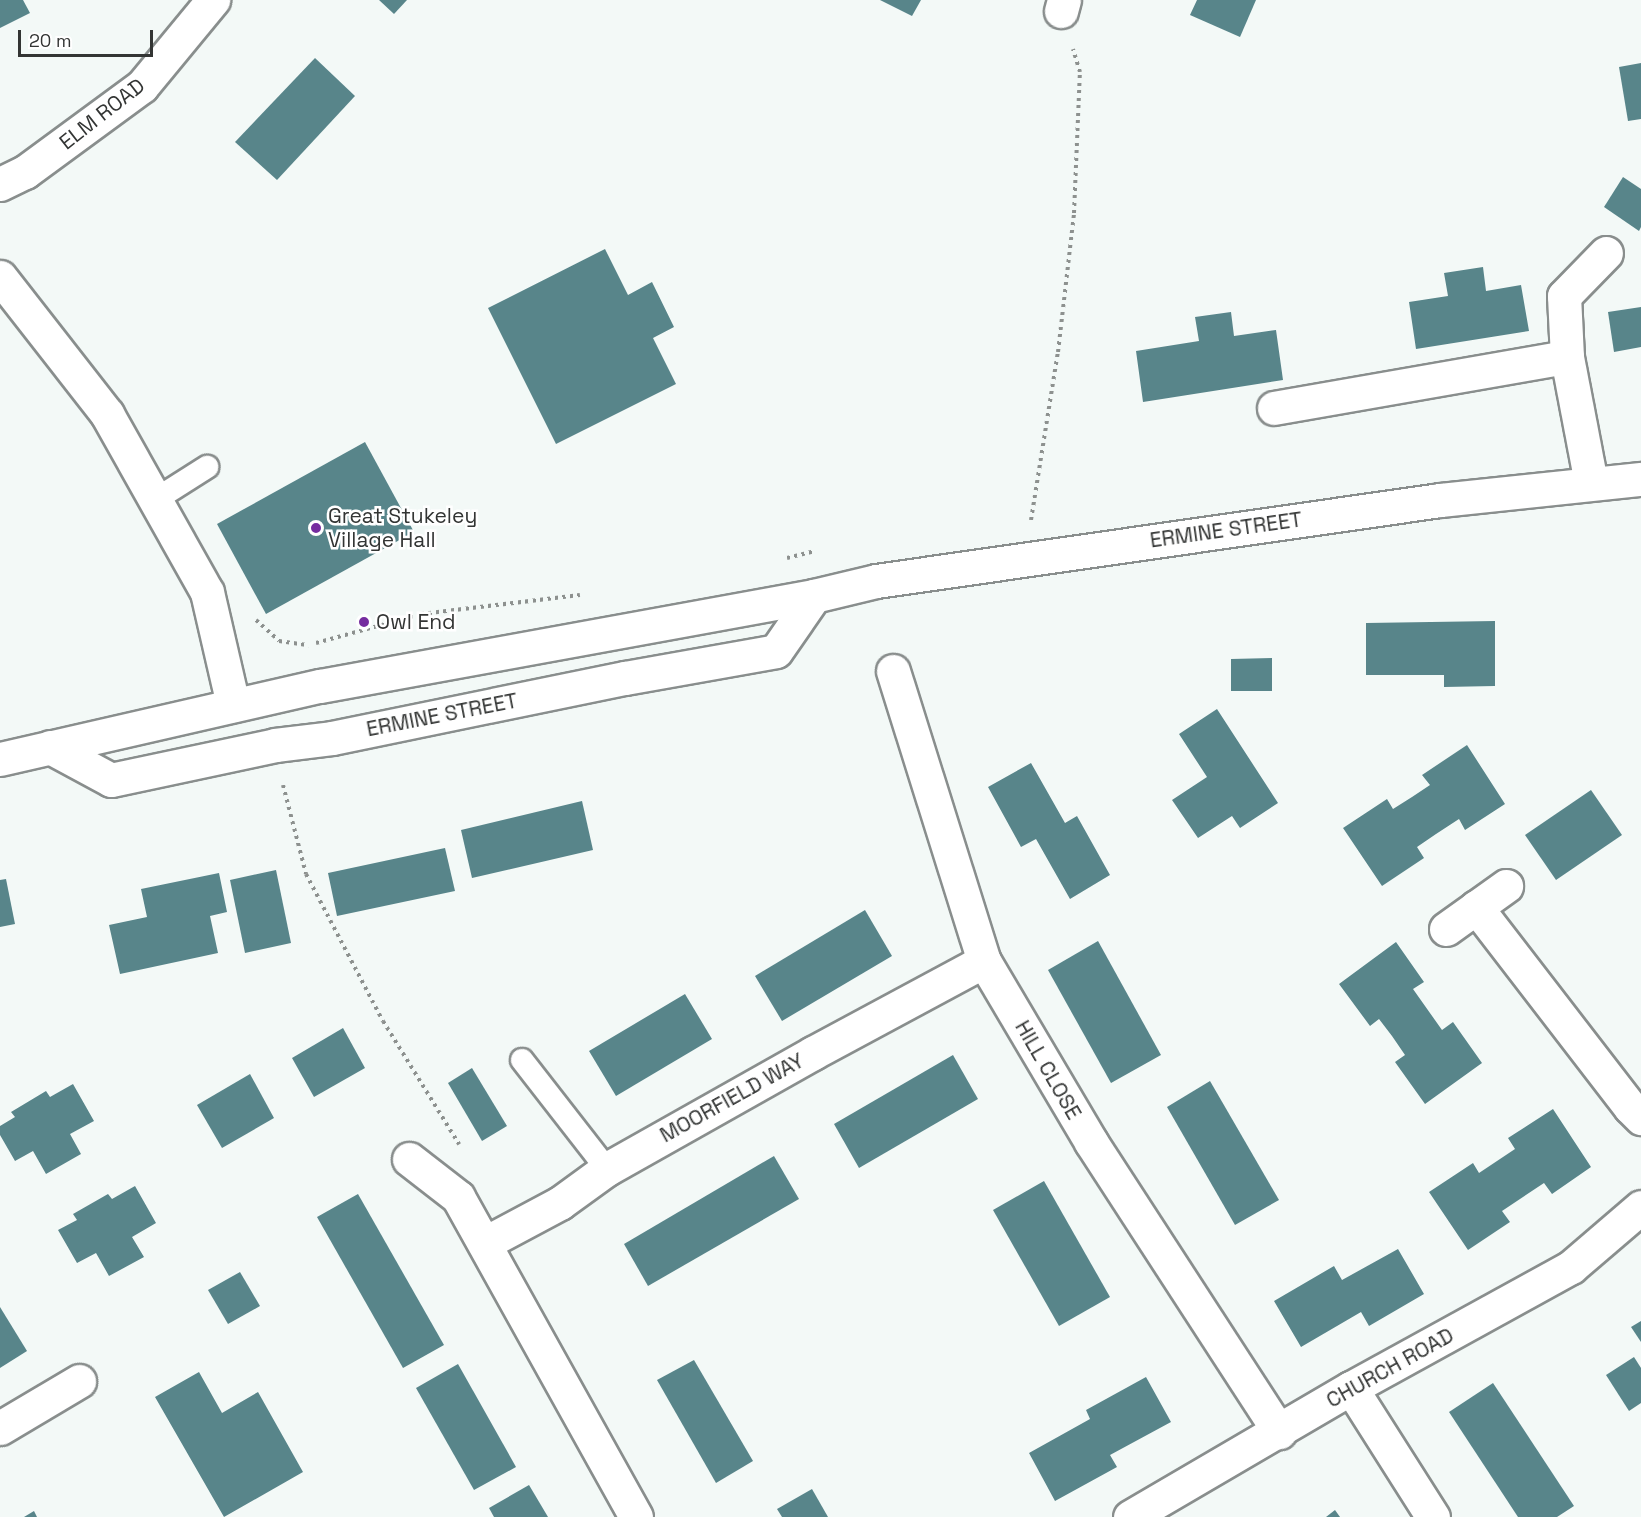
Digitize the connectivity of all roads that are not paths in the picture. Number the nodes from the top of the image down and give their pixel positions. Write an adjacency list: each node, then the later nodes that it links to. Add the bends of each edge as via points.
1 (213, 0): 2 (street, ELM ROAD, via 142,86 25,172)
2 (0, 184)
3 (1606, 253): 5 (street, via 1564,296)
4 (0, 277): 10 (street, via 107,414)
5 (1567, 357): 6 (street); 9 (street)
6 (1274, 408)
7 (207, 467): 10 (lane)
8 (1641, 479): 9 (street, ERMINE STREET)
9 (1591, 483): 11 (street, ERMINE STREET, via 1440,500 1027,558 876,581)
10 (155, 500): 13 (street, via 207,592)
11 (814, 596): 13 (street, ERMINE STREET); 14 (street, ERMINE STREET, via 776,651 332,738 275,745 111,780)
12 (893, 671): 19 (street, HILL CLOSE)
13 (233, 705): 14 (street, ERMINE STREET)
14 (50, 747): 15 (street, ERMINE STREET)
15 (0, 759)
16 (1506, 886): 17 (street)
17 (1476, 907): 18 (street); 21 (street)
18 (1446, 929)
19 (984, 961): 23 (street, MOORFIELD WAY); 29 (street, HILL CLOSE, via 1090,1142)
20 (522, 1060): 23 (lane)
21 (1641, 1118)
22 (409, 1159): 25 (street, via 458,1197)
23 (607, 1169): 25 (street, MOORFIELD WAY, via 560,1203)
24 (1641, 1207): 27 (street, CHURCH ROAD, via 1571,1267)
25 (485, 1243): 30 (street)
26 (79, 1381): 28 (street)
27 (1351, 1388): 29 (street, CHURCH ROAD); 32 (street)
28 (0, 1428)
29 (1279, 1432): 31 (street, CHURCH ROAD)
30 (636, 1517)
31 (1130, 1517)
32 (1433, 1517)

